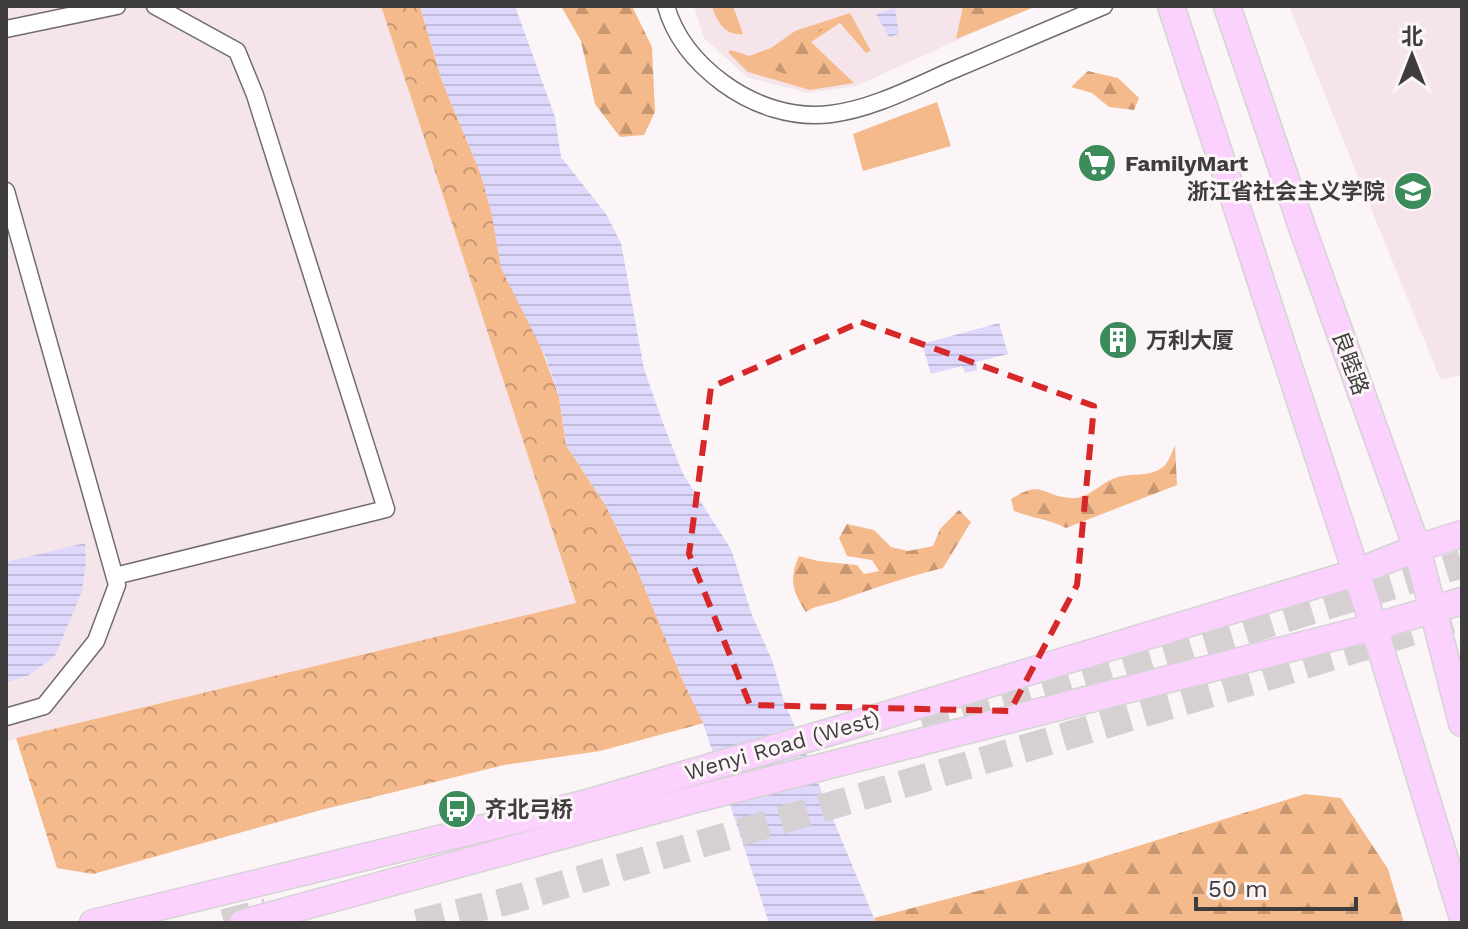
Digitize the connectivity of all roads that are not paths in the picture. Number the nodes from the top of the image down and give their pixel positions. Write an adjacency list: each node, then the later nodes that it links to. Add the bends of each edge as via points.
1 (117, 6): 7 (street)
2 (155, 6): 12 (street, via 237,51 386,509)
3 (666, 6): 4 (street, via 672,27 704,69 745,99 783,112 829,115 913,88)
4 (1104, 6)
5 (1171, 6): 11 (main road)
6 (1227, 6): 10 (main road, 良睦路)
7 (6, 29)
8 (6, 191): 12 (street)
9 (1462, 534): 10 (main road, Wenyi Road (West))
10 (1417, 548): 11 (main road, Wenyi Road (West)); 14 (main road, 良睦路)
11 (1355, 573): 15 (main road); 19 (main road, Wenyi Road (West), via 587,803)
12 (115, 576): 16 (street, via 117,585 96,641 44,706)
13 (1462, 601): 14 (main road, Wenyi Road (West))
14 (1431, 610): 15 (main road, Wenyi Road (West)); 17 (main road, 良睦路)
15 (1374, 627): 18 (main road); 20 (main road, Wenyi Road (West), via 696,799)
16 (6, 717)
17 (1462, 723)
18 (1462, 915)
19 (93, 923)
20 (243, 923)

